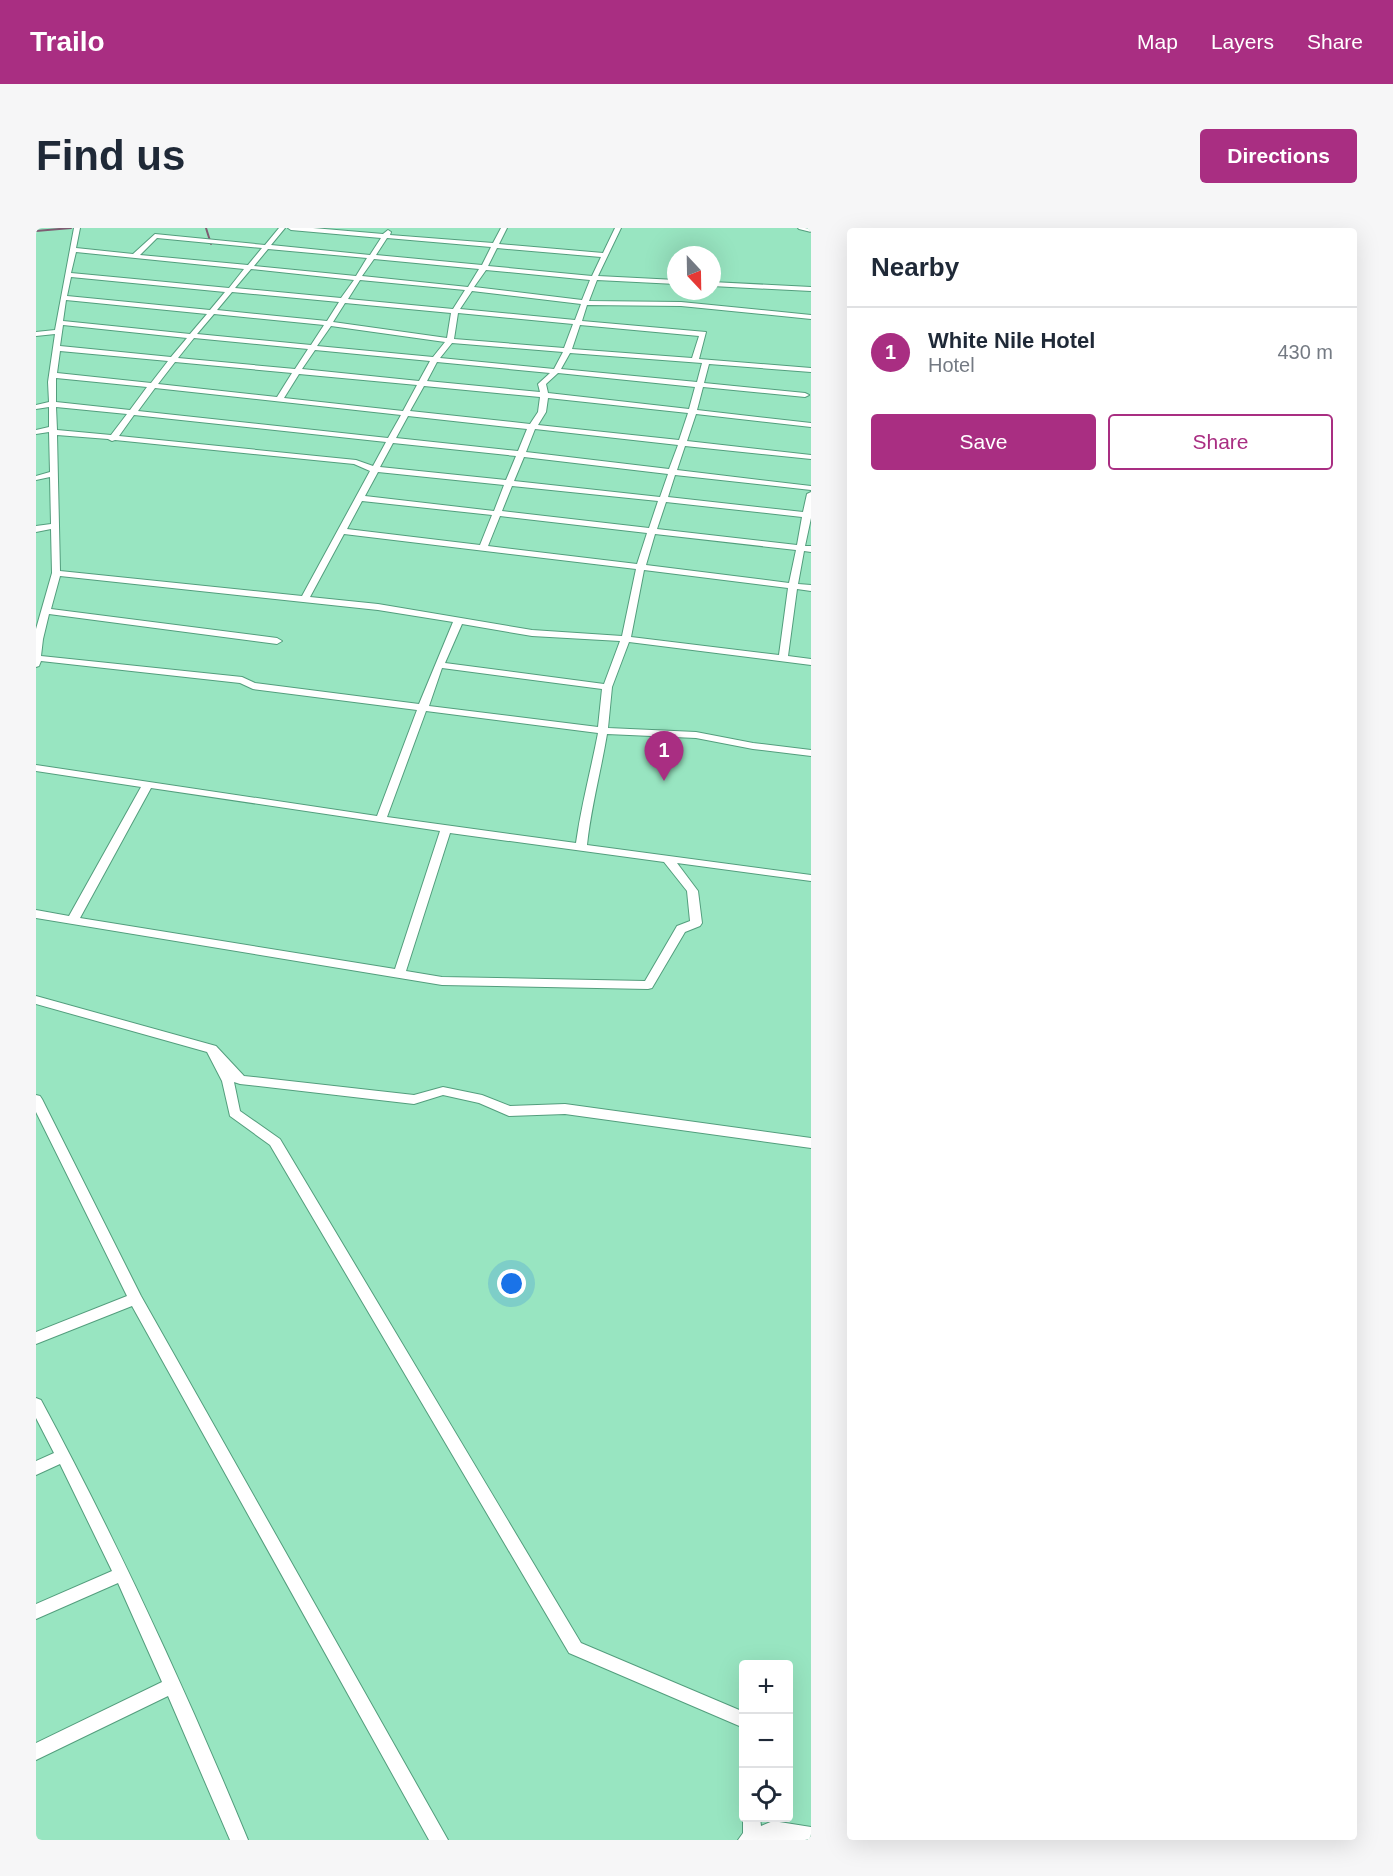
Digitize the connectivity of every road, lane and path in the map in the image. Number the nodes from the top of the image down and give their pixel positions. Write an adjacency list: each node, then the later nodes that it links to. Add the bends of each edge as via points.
1 (77, 228): 12 (street)
2 (282, 228): 11 (street)
3 (291, 228): 9 (street)
4 (390, 228): 9 (street)
5 (504, 228): 10 (street)
6 (618, 228): 13 (street)
7 (803, 228): 8 (street)
8 (811, 230)
9 (385, 236): 10 (street); 15 (street)
10 (495, 246): 13 (street); 17 (street)
11 (265, 247): 14 (street, via 155,236); 15 (street); 16 (street)
12 (74, 250): 14 (street); 18 (street)
13 (604, 255): 20 (street)
14 (135, 256): 16 (street)
15 (371, 258): 17 (street); 19 (street)
16 (248, 267): 19 (street); 25 (street)
17 (484, 267): 20 (street); 23 (street)
18 (68, 275): 25 (street); 26 (street)
19 (357, 278): 23 (street); 27 (street)
20 (594, 278): 21 (street); 28 (street)
21 (667, 282)
22 (721, 284): 24 (street)
23 (471, 289): 28 (street); 29 (street)
24 (811, 289)
25 (230, 290): 27 (street); 30 (street)
26 (63, 298): 30 (street); 34 (street)
27 (344, 300): 29 (street); 33 (street)
28 (587, 303): 31 (street, via 681,304); 32 (street)
29 (455, 311): 32 (street); 37 (street)
30 (211, 312): 33 (street); 36 (street)
31 (811, 317)
32 (576, 322): 40 (street); 43 (street, via 703,334)
33 (328, 323): 37 (street); 39 (street)
34 (58, 327): 35 (street); 36 (street); 38 (street)
35 (36, 334)
36 (192, 336): 39 (street); 41 (street)
37 (450, 341): 40 (street); 42 (street)
38 (55, 348): 41 (street); 48 (street)
39 (312, 348): 42 (street); 46 (street)
40 (567, 351): 43 (street); 47 (street)
41 (173, 359): 46 (street); 50 (street)
42 (435, 359): 47 (street); 49 (street)
43 (695, 360): 44 (street)
44 (706, 361): 45 (street); 51 (street)
45 (811, 370)
46 (297, 371): 49 (street); 54 (street)
47 (556, 371): 51 (street); 52 (street, via 542,384)
48 (53, 375): 50 (street); 55 (street)
49 (423, 384): 52 (street); 59 (street)
50 (152, 386): 54 (street); 57 (street)
51 (700, 386): 53 (street); 58 (street)
52 (546, 395): 58 (street); 61 (street, via 541,418)
53 (805, 395)
54 (279, 399): 59 (street)
55 (53, 404): 56 (street); 57 (street); 62 (street)
56 (36, 407)
57 (133, 412): 64 (street); 65 (street)
58 (692, 412): 60 (street); 66 (street)
59 (407, 413): 61 (street); 65 (street)
60 (811, 425)
61 (532, 427): 66 (street); 67 (street)
62 (53, 431): 63 (street); 64 (street); 70 (street)
63 (36, 432)
64 (112, 439): 69 (street, via 250,450 356,462)
65 (393, 440): 67 (street); 69 (street)
66 (682, 443): 68 (street); 71 (street)
67 (520, 454): 71 (street); 73 (street)
68 (811, 457)
69 (378, 469): 73 (street); 76 (street)
70 (55, 473): 72 (street); 80 (street)
71 (672, 473): 74 (street); 77 (street)
72 (36, 477)
73 (508, 483): 77 (street); 78 (street)
74 (811, 488)
75 (811, 494): 79 (street)
76 (361, 498): 78 (street); 82 (street)
77 (663, 499): 79 (street); 83 (street)
78 (496, 513): 83 (street); 85 (street)
79 (809, 515): 84 (street)
80 (56, 525): 81 (street); 88 (street)
81 (36, 529)
82 (342, 531): 85 (street); 91 (street)
83 (652, 531): 84 (street); 87 (street)
84 (801, 547): 86 (street); 89 (street)
85 (483, 548): 87 (street)
86 (811, 549)
87 (640, 567): 89 (street); 94 (street)
88 (56, 573): 91 (street); 92 (street)
89 (793, 586): 90 (street); 96 (street)
90 (811, 588)
91 (304, 600): 93 (street)
92 (46, 611): 95 (street); 97 (street)
93 (459, 620): 94 (street, via 532,633); 99 (street)
94 (626, 639): 96 (street); 100 (street)
95 (277, 641)
96 (783, 658): 98 (street)
97 (37, 661): 101 (street, via 242,680 253,686)
98 (811, 662)
99 (439, 665): 100 (street); 101 (street)
100 (607, 687): 102 (street)
101 (422, 708): 102 (street); 106 (street)
102 (603, 731): 103 (street, via 696,735); 108 (street)
103 (811, 753)
104 (36, 768): 105 (street)
105 (148, 784): 106 (street); 112 (street)
106 (381, 819): 107 (street)
107 (446, 829): 108 (street); 113 (street)
108 (581, 846): 109 (street)
109 (668, 858): 110 (street); 113 (street, via 692,891 696,923 681,929 648,986 442,981)
110 (811, 879)
111 (36, 914): 112 (street)
112 (72, 921): 113 (street)
113 (399, 975)
114 (36, 1000): 115 (street)
115 (212, 1049): 117 (street, via 240,1080 414,1100 443,1091 482,1099 509,1110 565,1109); 126 (street, via 228,1081 234,1113 275,1142 575,1648)
116 (36, 1099): 118 (street)
117 (811, 1143)
118 (135, 1299): 119 (street); 132 (street)
119 (36, 1338)
120 (36, 1404): 121 (street)
121 (64, 1456): 122 (street); 123 (street)
122 (36, 1468)
123 (122, 1574): 124 (street); 125 (street)
124 (36, 1612)
125 (172, 1685): 127 (street); 131 (street)
126 (739, 1718)
127 (36, 1752)
128 (752, 1822): 130 (street)
129 (811, 1836): 130 (street, via 773,1830)
130 (750, 1839)
131 (239, 1840)
132 (439, 1840)

